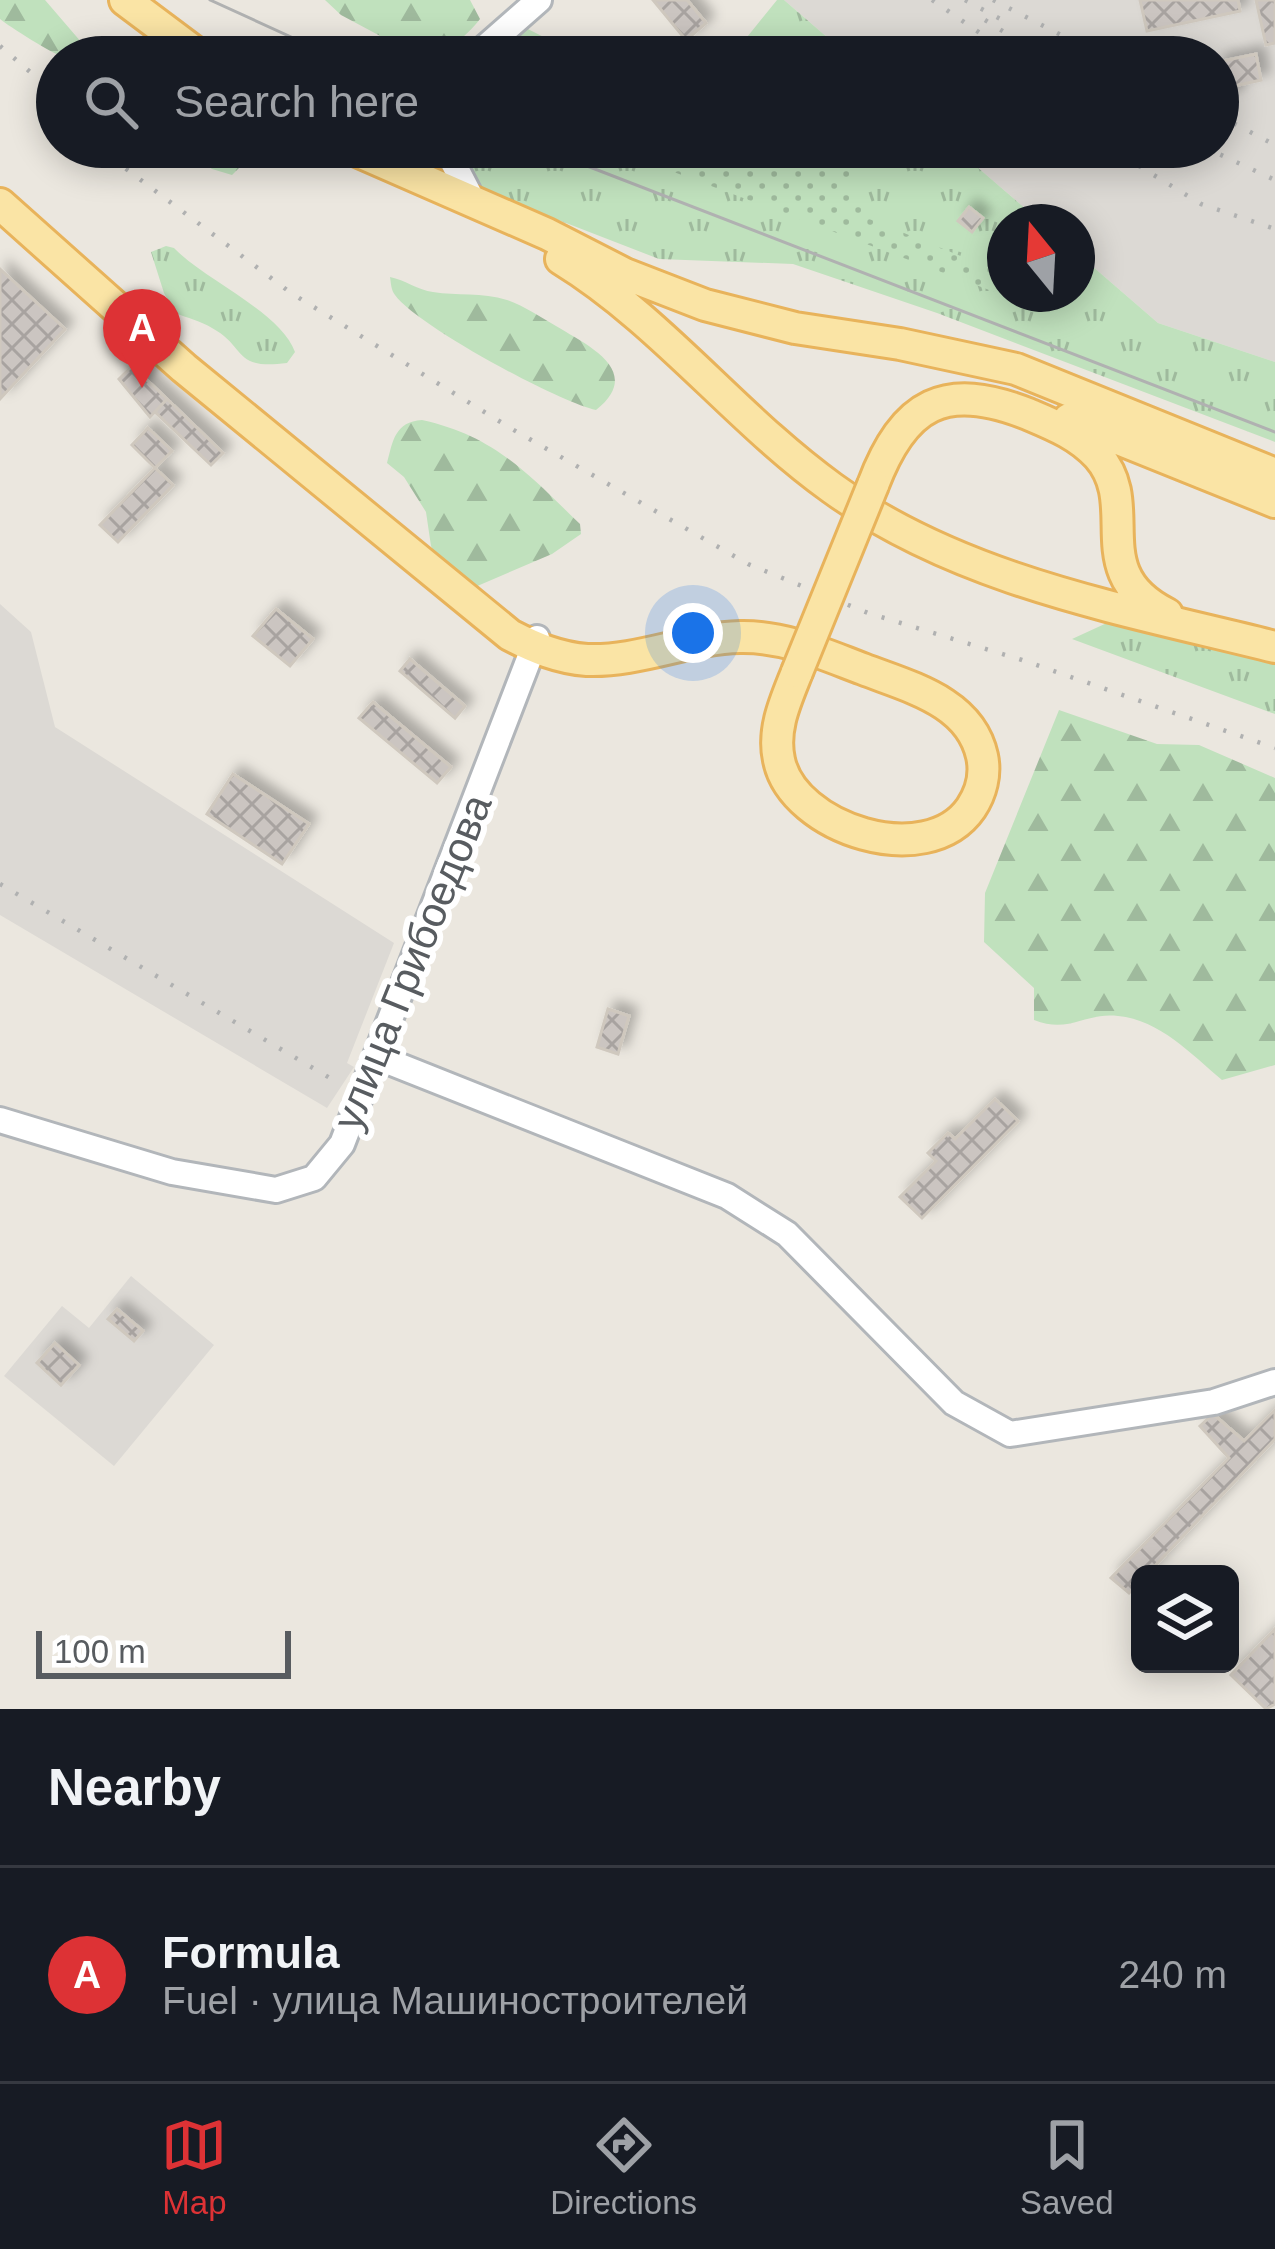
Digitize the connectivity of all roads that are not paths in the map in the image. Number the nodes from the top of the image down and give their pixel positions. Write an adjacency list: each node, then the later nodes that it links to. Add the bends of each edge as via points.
1 (125, 0): 3 (main road)
2 (538, 0): 4 (street)
3 (173, 36)
4 (497, 36)
5 (396, 168): 7 (main road)
6 (456, 168): 8 (street)
7 (424, 184): 8 (main road); 13 (main road, via 579,270 777,446 886,525 1008,576)
8 (473, 201): 10 (main road, via 705,305 1016,369)
9 (0, 204): 14 (main road, via 201,383 483,611)
10 (1275, 474)
11 (868, 483): 12 (main road, via 901,414 930,394 964,388 1015,398); 13 (main road, via 900,430 944,400 990,401 1058,427 1108,471 1130,584 1162,611); 14 (main road, via 793,670 769,720 766,746 775,782 796,810 848,837 905,852 950,842 984,808 993,780 987,737 967,707 925,682 826,644 772,629 713,629 610,649)
12 (1275, 502)
13 (1207, 630): 15 (main road)
14 (536, 643): 16 (street, улица Грибоедова)
15 (1275, 647)
16 (377, 1057): 17 (street, улица Грибоедова, via 342,1144 314,1178 276,1190 172,1172); 18 (street, via 727,1196 787,1234 954,1402 1010,1434 1214,1402)
17 (0, 1120)
18 (1275, 1382)

